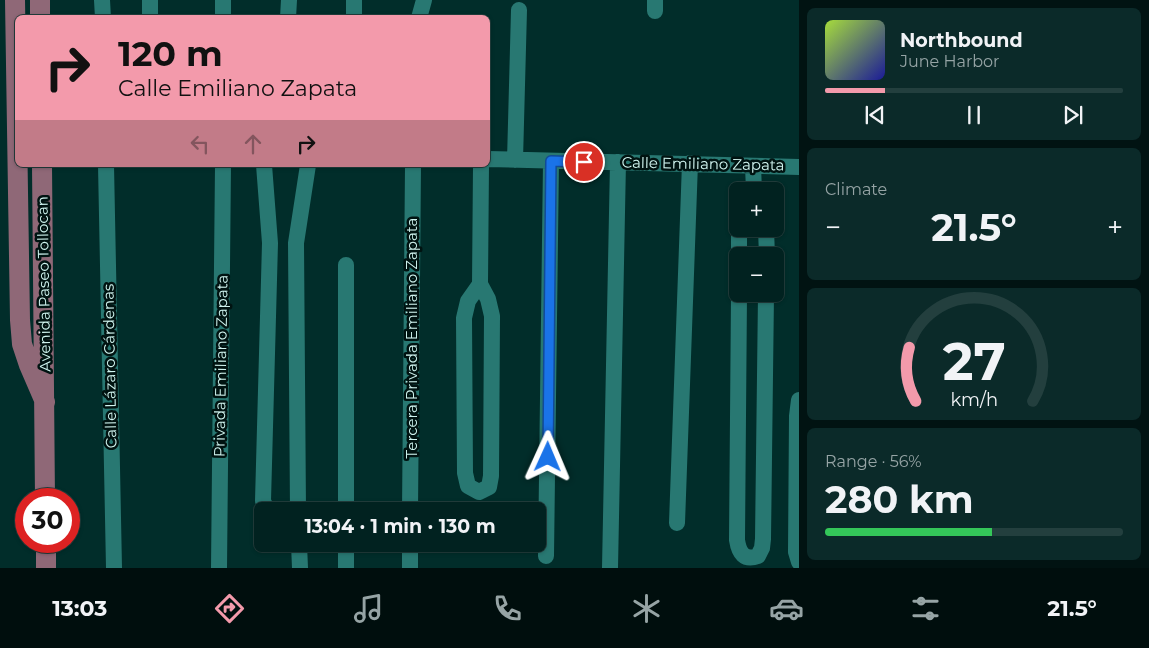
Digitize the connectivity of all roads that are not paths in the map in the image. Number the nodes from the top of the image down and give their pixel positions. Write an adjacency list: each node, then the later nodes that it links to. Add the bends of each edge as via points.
1 (15, 0): 10 (main road, Avenida Paseo Tollocan)
2 (40, 0): 11 (main road)
3 (102, 0): 12 (street)
4 (150, 0): 13 (street)
5 (223, 0): 14 (street)
6 (288, 0): 15 (street)
7 (354, 0): 16 (street)
8 (424, 0): 17 (street)
9 (519, 10): 19 (street)
10 (15, 15)
11 (40, 15)
12 (103, 15)
13 (150, 15)
14 (223, 15)
15 (288, 15)
16 (354, 15)
17 (420, 15)
18 (490, 159): 19 (street, Calle Emiliano Zapata)
19 (515, 160): 20 (street, Calle Emiliano Zapata)
20 (551, 161): 21 (street, Calle Emiliano Zapata); 52 (street)
21 (618, 162): 22 (street, Calle Emiliano Zapata); 60 (street)
22 (690, 163): 23 (street, Calle Emiliano Zapata); 47 (street)
23 (753, 166): 32 (street, Calle Emiliano Zapata); 33 (street)
24 (18, 167): 41 (main road, Avenida Paseo Tollocan, via 22,344)
25 (42, 167): 41 (main road, Avenida Paseo Tollocan)
26 (106, 167): 55 (street, Calle Lázaro Cárdenas)
27 (223, 167): 56 (street, Privada Emiliano Zapata)
28 (264, 167): 34 (street)
29 (308, 167): 35 (street)
30 (413, 167): 46 (street, Tercera Privada Emiliano Zapata)
31 (481, 167): 37 (street)
32 (799, 167)
33 (754, 182)
34 (270, 243): 35 (street); 43 (street)
35 (296, 243): 44 (street)
36 (346, 265): 45 (street)
37 (480, 284): 37 (street, via 488,298 492,316 491,476 489,487 479,492 468,486 466,473 464,318 468,301)
38 (739, 302): 39 (street, via 737,540 738,551 751,558 758,556 763,539)
39 (766, 302)
40 (799, 400): 53 (street, via 796,552)
41 (45, 402): 42 (main road, Avenida Paseo Tollocan)
42 (45, 488)
43 (264, 502)
44 (298, 502)
45 (346, 502)
46 (410, 502)
47 (677, 523)
48 (299, 552): 57 (street)
49 (346, 552): 58 (street)
50 (410, 552): 59 (street)
51 (46, 553): 54 (main road)
52 (546, 556)
53 (799, 562)
54 (46, 568)
55 (114, 568)
56 (219, 568)
57 (300, 568)
58 (346, 568)
59 (410, 568)
60 (610, 568)

